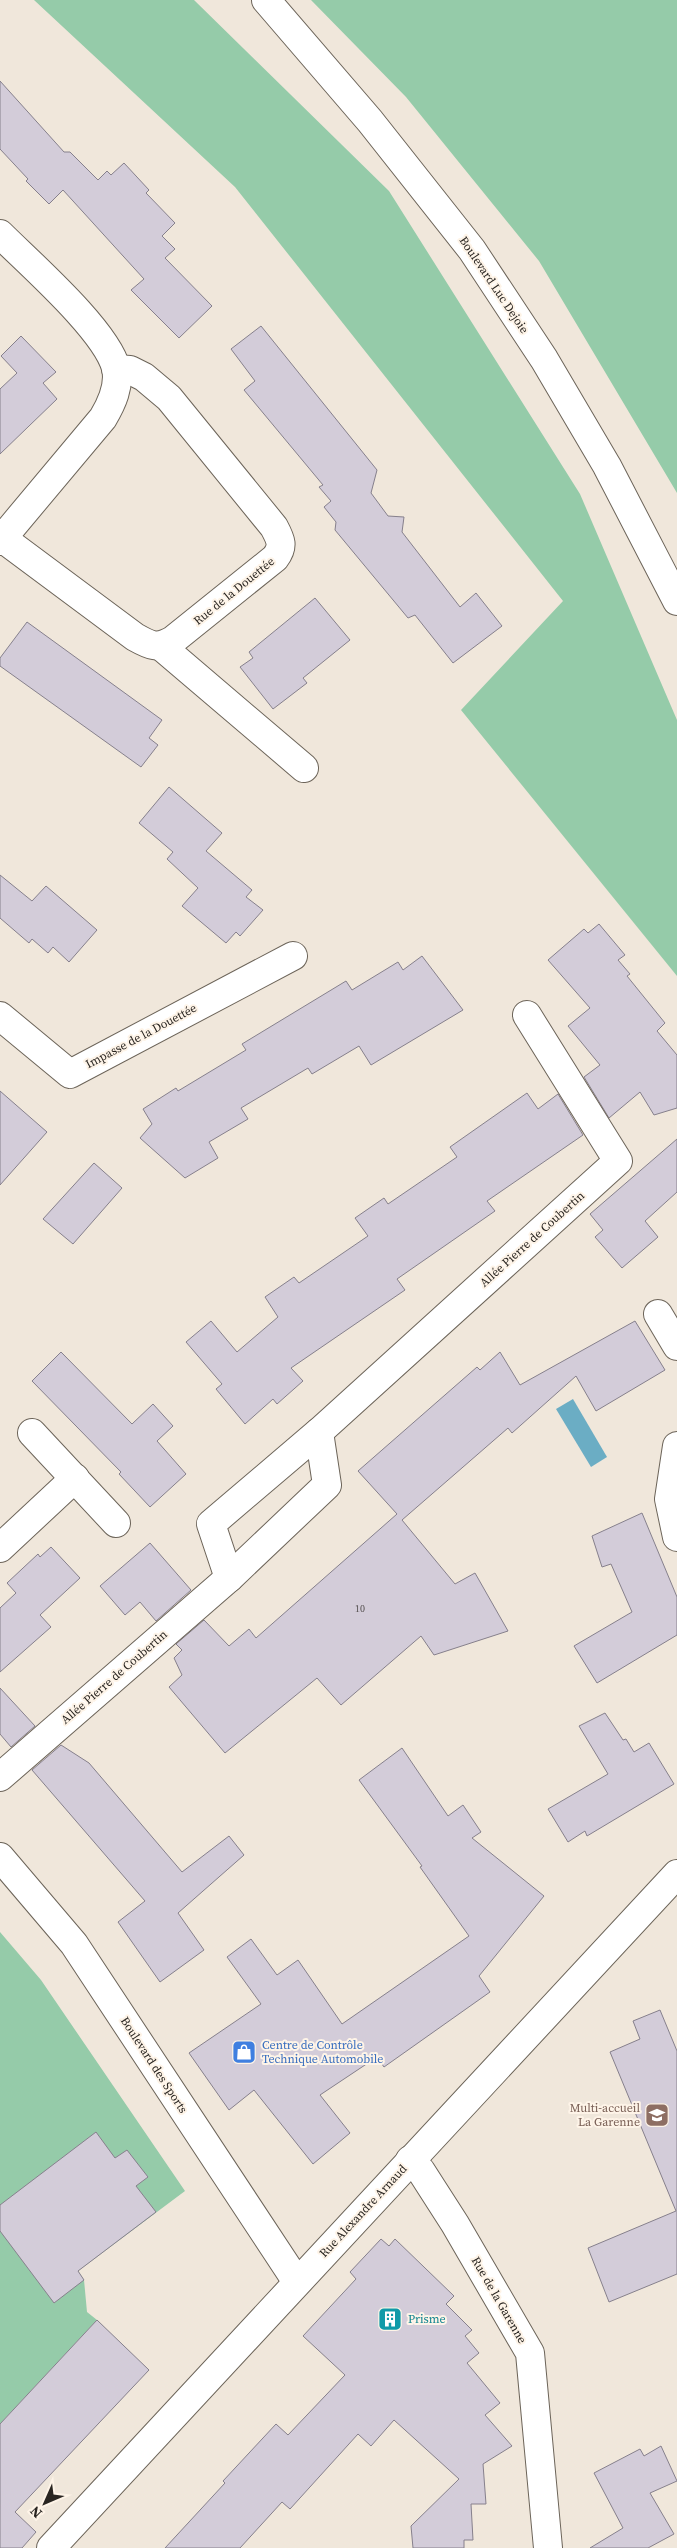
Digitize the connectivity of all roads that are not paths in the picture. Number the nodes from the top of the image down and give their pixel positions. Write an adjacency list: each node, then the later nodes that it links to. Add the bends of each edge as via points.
1 (266, 0): 5 (street, Boulevard Luc Dejoie, via 370,121 472,250 544,359 608,466)
2 (0, 234): 3 (street, via 88,323 110,352)
3 (116, 368): 4 (street, via 117,384 103,418); 6 (street, Rue de la Douettée, via 144,377 169,398 274,527 281,541 281,549 275,558)
4 (1, 539): 6 (street, via 135,637 148,645)
5 (677, 600)
6 (162, 647): 7 (street)
7 (304, 768)
8 (293, 956): 10 (street, Impasse de la Douettée, via 70,1074)
9 (527, 1015): 13 (street, Allée Pierre de Coubertin, via 618,1161)
10 (0, 1016)
11 (658, 1314): 12 (street)
12 (677, 1346)
13 (319, 1432): 20 (street, Allée Pierre de Coubertin, via 327,1485); 20 (street, Allée Pierre de Coubertin, via 211,1524)
14 (32, 1433): 16 (street)
15 (677, 1446): 18 (street, via 669,1499)
16 (75, 1478): 17 (street); 19 (street)
17 (116, 1524)
18 (677, 1537)
19 (0, 1548)
20 (228, 1578): 21 (street, Allée Pierre de Coubertin)
21 (0, 1777)
22 (0, 1857): 25 (street, Boulevard des Sports, via 74,1944)
23 (677, 1874): 24 (street, Rue Alexandre Arnaud)
24 (410, 2160): 25 (street, Rue Alexandre Arnaud); 27 (street, Rue de la Garenne, via 455,2224 530,2353)
25 (297, 2282): 26 (street, Rue Alexandre Arnaud)
26 (51, 2548)
27 (548, 2548)

